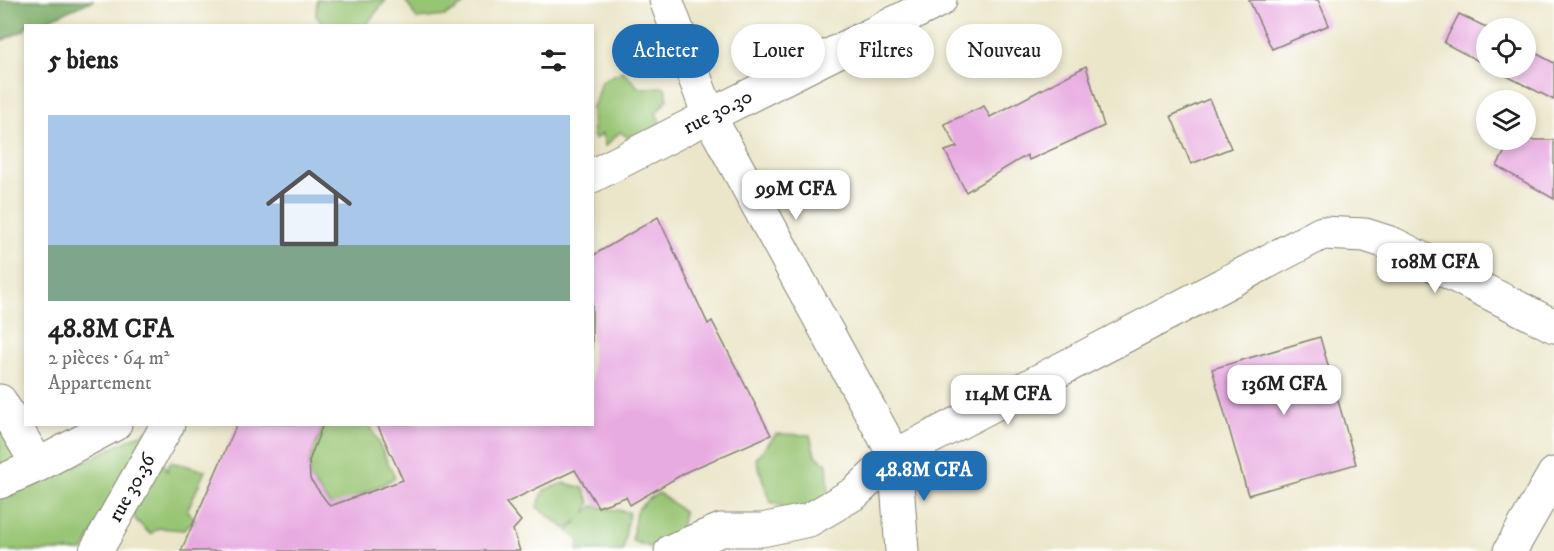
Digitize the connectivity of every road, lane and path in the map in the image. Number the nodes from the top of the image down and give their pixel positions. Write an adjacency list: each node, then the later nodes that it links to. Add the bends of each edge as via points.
1 (666, 0): 3 (street)
2 (940, 0): 3 (street, rue 30.30)
3 (710, 116): 4 (street, rue 30.30); 9 (street)
4 (594, 176)
5 (1554, 326): 9 (street, via 1393,244 1365,235 1322,233)
6 (0, 401): 10 (street)
7 (111, 426): 10 (street)
8 (167, 426): 13 (street, rue 30.36)
9 (895, 456): 14 (street, via 855,493 809,520 762,530 721,530); 15 (street)
10 (38, 465): 12 (street)
11 (1554, 474): 16 (street)
12 (0, 482)
13 (96, 551)
14 (671, 551)
15 (902, 551)
16 (1510, 551)

